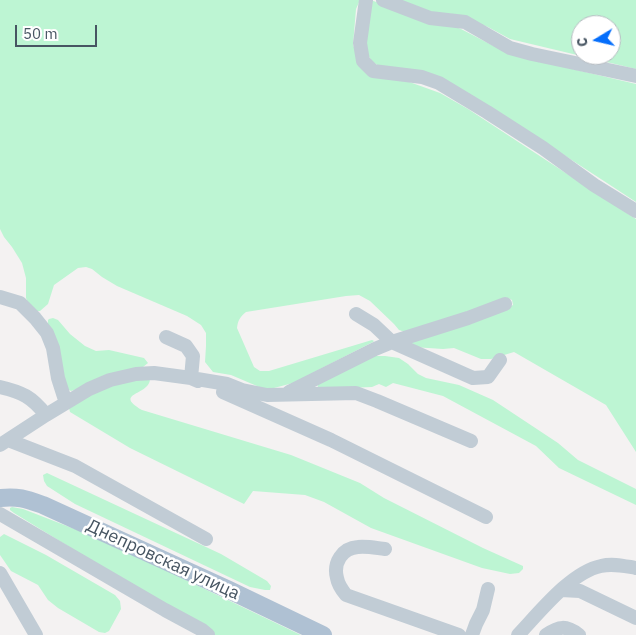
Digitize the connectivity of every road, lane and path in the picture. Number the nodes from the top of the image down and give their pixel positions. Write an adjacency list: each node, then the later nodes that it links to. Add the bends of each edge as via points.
1 (366, 0): 4 (lane, via 360,43 363,61 373,71 422,77 439,84)
2 (383, 0): 3 (lane, via 430,18 465,22 510,48)
3 (636, 76)
4 (636, 211)
5 (0, 297): 14 (lane, via 20,304 47,333)
6 (505, 304): 9 (lane)
7 (356, 314): 9 (lane)
8 (166, 337): 11 (lane, via 186,346 193,356)
9 (392, 342): 10 (lane, via 473,378 488,377); 13 (lane)
10 (500, 360)
11 (191, 378): 13 (lane, via 267,396); 14 (lane, via 136,374 110,380); 20 (lane, via 331,440)
12 (0, 387): 15 (lane, via 26,395)
13 (284, 395): 16 (lane, via 356,393)
14 (66, 403): 15 (lane)
15 (46, 415): 17 (lane)
16 (471, 441)
17 (4, 442): 21 (lane, via 75,466)
18 (0, 498): 31 (main road, Днепровская улица, via 12,496 43,505)
19 (0, 514): 30 (lane)
20 (486, 518)
21 (206, 540)
22 (385, 549): 32 (lane, via 358,547 342,553 336,566 336,577 346,595)
23 (636, 568): 26 (lane, via 617,564 601,566 585,572)
24 (0, 573): 29 (lane)
25 (488, 589): 33 (lane)
26 (561, 590): 27 (lane, via 580,591); 34 (lane)
27 (636, 618)
28 (569, 633): 35 (lane, via 563,627)
29 (36, 635)
30 (208, 635)
31 (323, 635)
32 (459, 635)
33 (472, 635)
34 (518, 635)
35 (546, 635)

